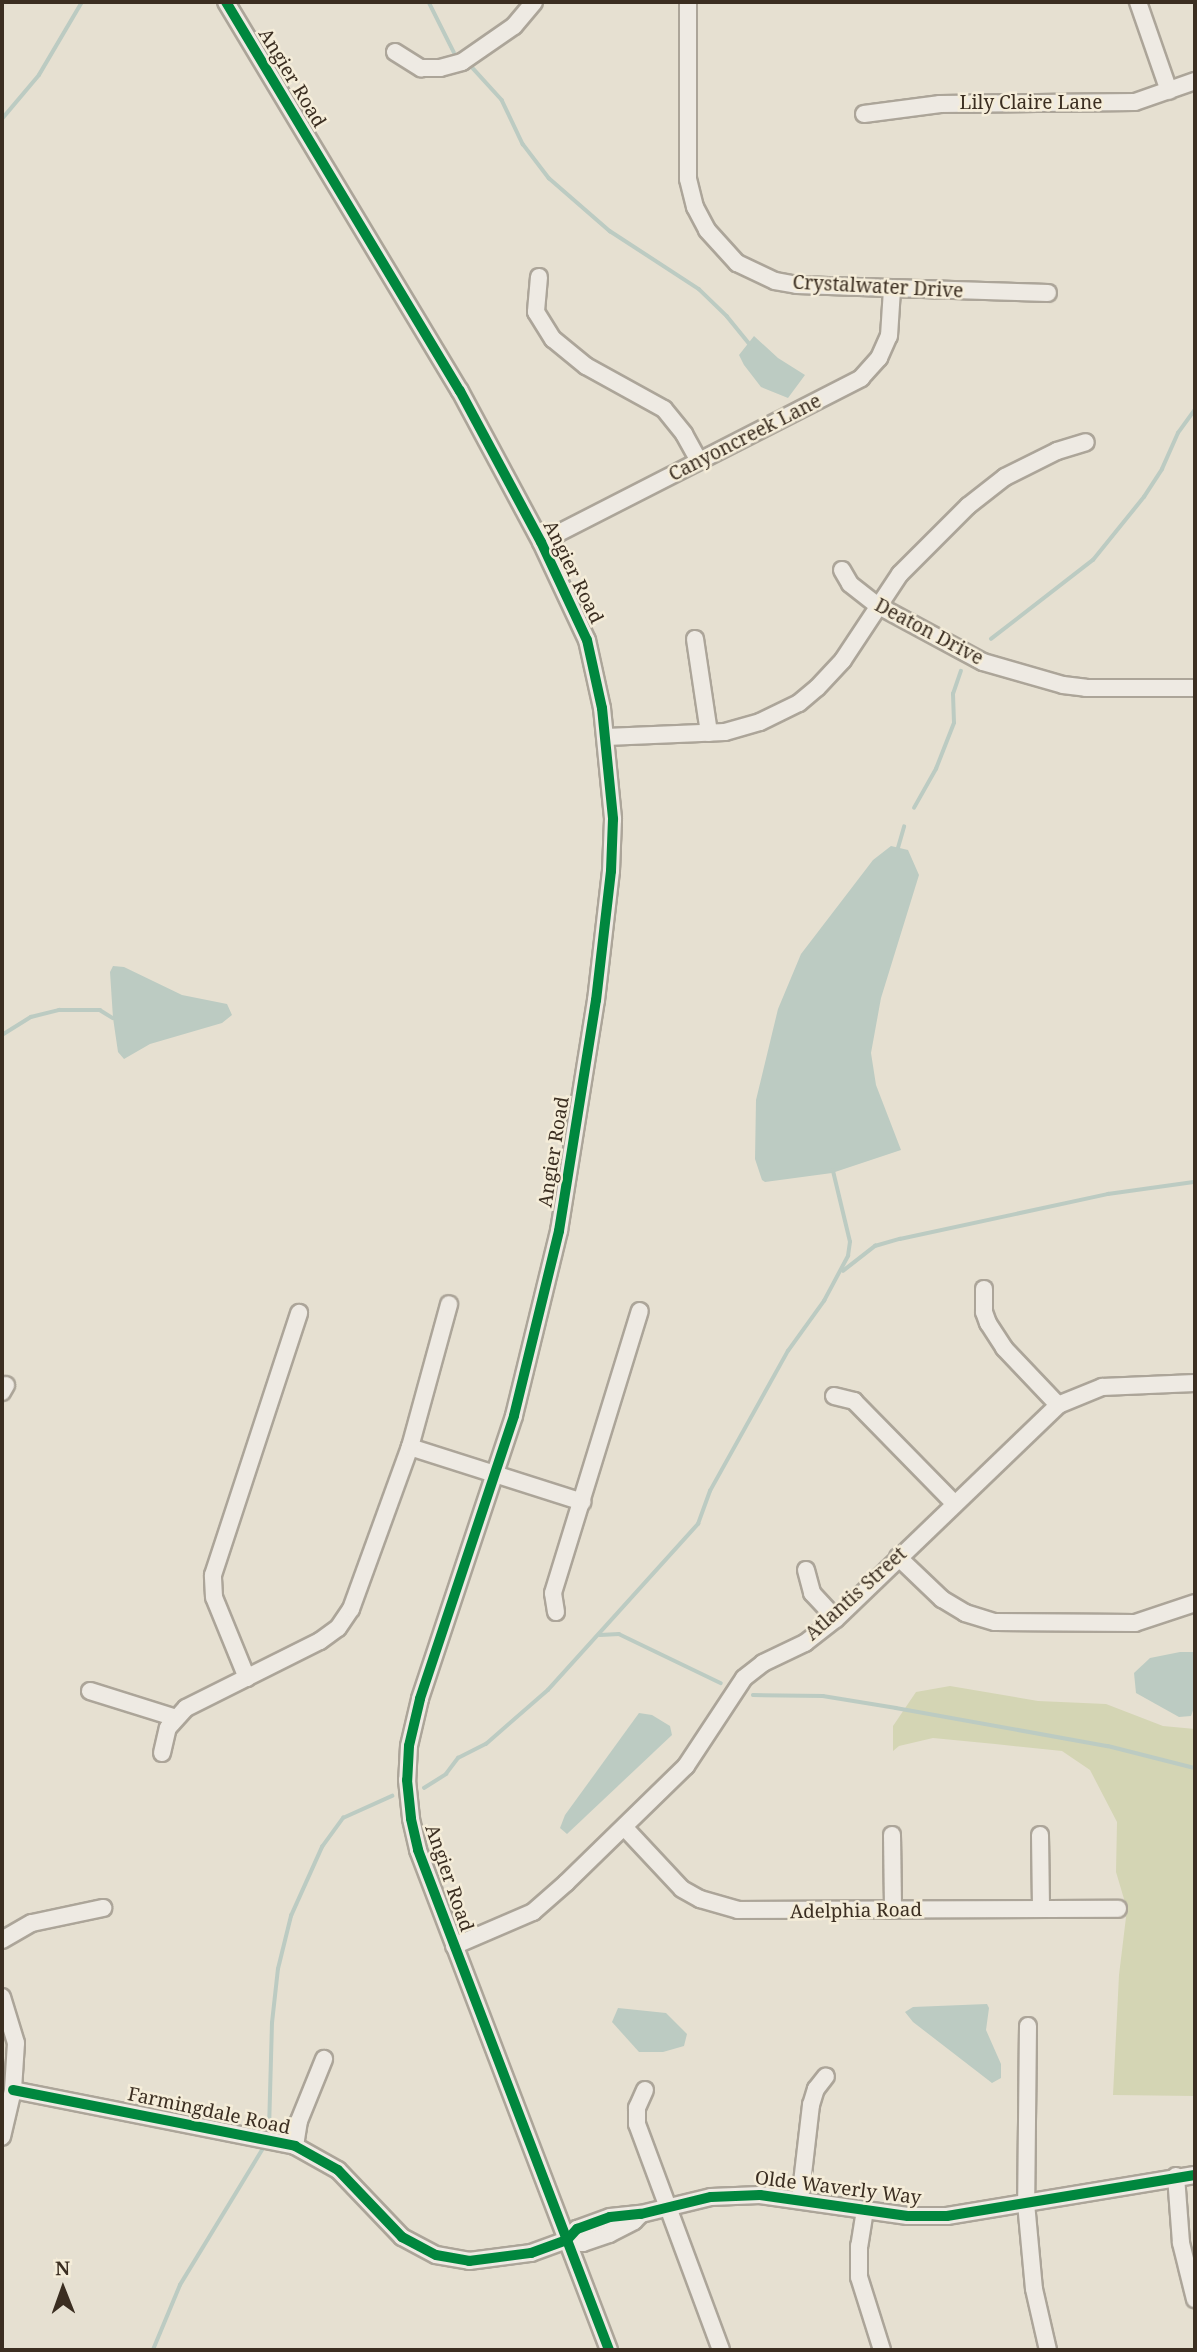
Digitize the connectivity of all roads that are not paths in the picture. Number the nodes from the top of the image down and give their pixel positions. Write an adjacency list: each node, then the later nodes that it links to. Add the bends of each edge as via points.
1 (534, 2): 5 (street, via 514,26 462,62 421,68)
2 (688, 2): 10 (street, Crystalwater Drive, via 688,179 707,230 737,262 775,281)
3 (1138, 2): 7 (street)
4 (234, 5): 14 (street, Angier Road, via 460,391)
5 (395, 52)
6 (1195, 81): 7 (street, Lily Claire Lane)
7 (1169, 91): 8 (street, Lily Claire Lane, via 1135,102 940,104)
8 (864, 114)
9 (539, 277): 13 (street, via 536,312 552,339 586,366 664,409)
10 (892, 289): 11 (street, Crystalwater Drive); 13 (street, Canyoncreek Lane, via 889,336 872,369 852,384)
11 (1048, 293)
12 (1086, 442): 16 (street, via 1057,451 989,487 900,574)
13 (699, 461): 14 (street, Canyoncreek Lane)
14 (541, 542): 20 (street, Angier Road, via 587,640)
15 (842, 570): 16 (street, Deaton Drive, via 850,584)
16 (877, 605): 18 (street, Deaton Drive, via 966,655 1039,679 1086,688); 19 (street, via 843,660 799,703 753,725)
17 (695, 639): 19 (street)
18 (1195, 688)
19 (709, 733): 20 (street)
20 (606, 737): 29 (street, Angier Road, via 613,844 593,1022 546,1292)
21 (984, 1289): 27 (street, via 988,1323 1004,1348)
22 (449, 1304): 28 (street)
23 (640, 1311): 30 (street)
24 (299, 1313): 37 (street, via 213,1575 214,1597)
25 (1195, 1383): 27 (street, Atlantis Street, via 1102,1387)
26 (834, 1396): 31 (street, via 854,1401)
27 (1058, 1405): 31 (street, Atlantis Street)
28 (410, 1447): 29 (street); 37 (street, via 362,1585 338,1628 320,1642)
29 (495, 1474): 30 (street); 49 (street, Angier Road, via 423,1687 408,1758 408,1801 415,1839)
30 (582, 1502): 35 (street, via 553,1593)
31 (954, 1503): 32 (street, Atlantis Street)
32 (898, 1557): 34 (street, via 942,1599 965,1613 995,1622 1135,1623); 36 (street, Atlantis Street)
33 (806, 1570): 36 (street, via 812,1593)
34 (1195, 1603)
35 (556, 1612)
36 (836, 1619): 41 (street, Atlantis Street, via 744,1678 686,1766)
37 (247, 1678): 39 (street, via 186,1708)
38 (90, 1691): 39 (street)
39 (176, 1718): 40 (street, via 168,1728)
40 (162, 1753)
41 (625, 1828): 47 (street, Adelphia Road, via 682,1889 718,1906 765,1912); 49 (street, Atlantis Street, via 533,1912)
42 (892, 1835): 47 (street)
43 (1040, 1835): 45 (street)
44 (103, 1909): 48 (street, via 38,1921)
45 (1041, 1909): 46 (street, Adelphia Road); 47 (street, Adelphia Road)
46 (1118, 1909)
47 (893, 1910)
48 (2, 1940)
49 (454, 1946): 64 (street, Angier Road)
50 (2, 1997): 54 (street, via 16,2043)
51 (1028, 2026): 61 (street)
52 (324, 2059): 57 (street, via 299,2121)
53 (826, 2076): 60 (street, via 811,2105)
54 (13, 2090): 56 (street); 57 (street, Farmingdale Road)
55 (645, 2090): 62 (street, via 637,2108 638,2124)
56 (2, 2137)
57 (295, 2146): 64 (street, Farmingdale Road, via 338,2170 402,2237 436,2255 494,2260)
58 (1195, 2175): 59 (street, Olde Waverly Way)
59 (1176, 2176): 61 (street, Olde Waverly Way); 65 (street, via 1181,2243)
60 (800, 2200): 62 (street, Olde Waverly Way, via 735,2195); 63 (street, Olde Waverly Way)
61 (1027, 2203): 63 (street, Olde Waverly Way, via 947,2216); 69 (street, via 1034,2290)
62 (667, 2205): 64 (street, Olde Waverly Way, via 641,2214 609,2234 583,2243); 67 (street)
63 (864, 2210): 68 (street, via 860,2287)
64 (567, 2240): 66 (street, Angier Road)
65 (1195, 2299)
66 (609, 2350)
67 (720, 2350)
68 (882, 2350)
69 (1048, 2350)

